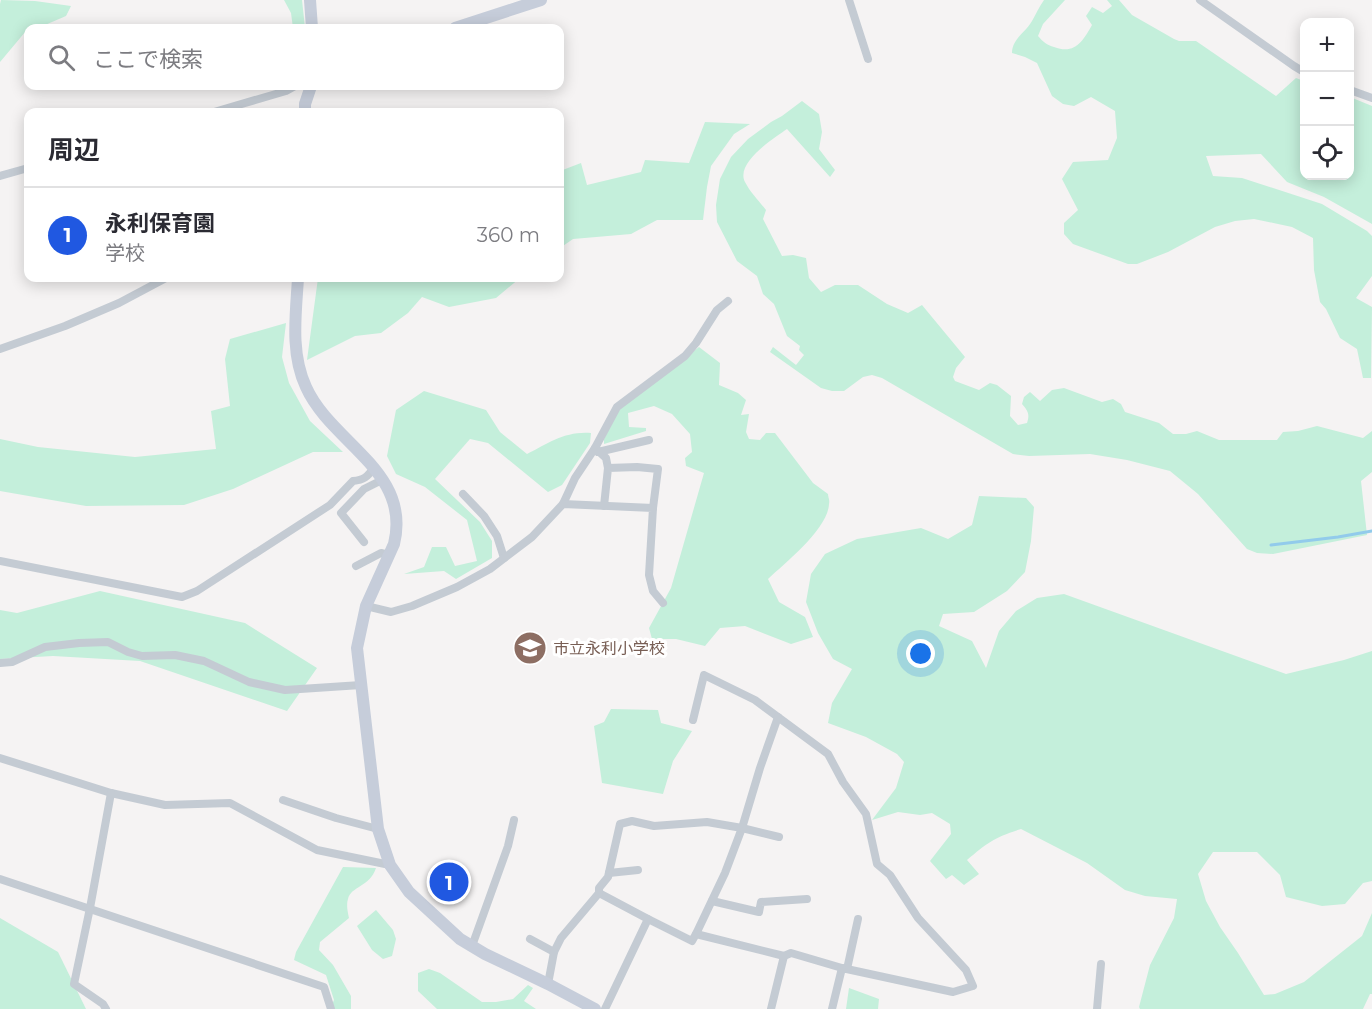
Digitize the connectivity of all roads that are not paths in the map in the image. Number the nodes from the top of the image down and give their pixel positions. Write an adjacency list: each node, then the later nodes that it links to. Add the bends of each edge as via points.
1 (310, 0): 5 (street)
2 (541, 0): 6 (street)
3 (849, 0): 7 (street)
4 (1200, 0): 8 (street)
5 (312, 24)
6 (467, 24)
7 (868, 59)
8 (1300, 69)
9 (288, 90): 13 (street)
10 (309, 90): 14 (street)
11 (1354, 91): 12 (street)
12 (1372, 98)
13 (228, 108)
14 (305, 108)
15 (24, 169): 16 (street)
16 (0, 176)
17 (158, 282): 20 (street, via 65,326)
18 (298, 282): 23 (street, via 295,330 305,386 318,407)
19 (728, 301): 22 (street, via 717,310 685,356 617,407)
20 (0, 349)
21 (650, 440): 22 (street)
22 (597, 450): 24 (street, via 606,458); 27 (street, via 575,478)
23 (374, 468): 25 (street); 33 (street, via 367,478 353,481 330,505 182,597)
24 (608, 468): 28 (street); 29 (street, via 658,469)
25 (382, 480): 30 (street, via 364,489 341,513); 31 (street, via 397,514 397,533)
26 (463, 494): 32 (street, via 497,536)
27 (563, 504): 28 (street); 32 (street, via 532,537)
28 (604, 506): 29 (street)
29 (653, 508): 35 (street, via 649,575 653,591)
30 (364, 543)
31 (389, 555): 34 (street, via 381,553); 36 (street)
32 (504, 558): 36 (street, via 458,587 412,606 391,612)
33 (0, 561)
34 (356, 566)
35 (663, 603)
36 (366, 606): 38 (street, via 357,648)
37 (0, 663): 38 (street, via 12,662 45,647 108,642 142,656 175,655 204,661 249,682 273,688)
38 (361, 685): 46 (street)
39 (778, 717): 40 (street, via 755,700 704,675); 45 (street); 64 (street, via 828,754 866,814 877,864 890,875 918,918 966,970 973,986 953,992)
40 (693, 720)
41 (0, 758): 42 (street)
42 (111, 793): 48 (street, via 165,805 230,803 317,850); 55 (street)
43 (283, 800): 46 (street)
44 (514, 820): 60 (street)
45 (742, 828): 47 (street); 50 (street, via 707,822 620,824); 54 (street)
46 (378, 829): 48 (street)
47 (779, 837)
48 (390, 866): 60 (street, via 409,892)
49 (638, 870): 50 (street)
50 (609, 873): 52 (street)
51 (0, 879): 55 (street)
52 (599, 893): 56 (street); 61 (street)
53 (807, 899): 54 (street, via 762,902 759,912)
54 (712, 901): 58 (street)
55 (90, 908): 66 (street, via 74,984); 67 (street, via 324,987)
56 (648, 919): 58 (street, via 692,940); 69 (street)
57 (858, 919): 64 (street)
58 (696, 934): 62 (street)
59 (530, 939): 61 (street)
60 (471, 946): 65 (street)
61 (554, 952): 65 (street)
62 (784, 956): 64 (street, via 791,953); 70 (street)
63 (1101, 964): 72 (street)
64 (845, 968): 71 (street)
65 (548, 984): 68 (street)
66 (106, 1009)
67 (331, 1009)
68 (595, 1009)
69 (605, 1009)
70 (771, 1009)
71 (832, 1009)
72 (1098, 1009)

